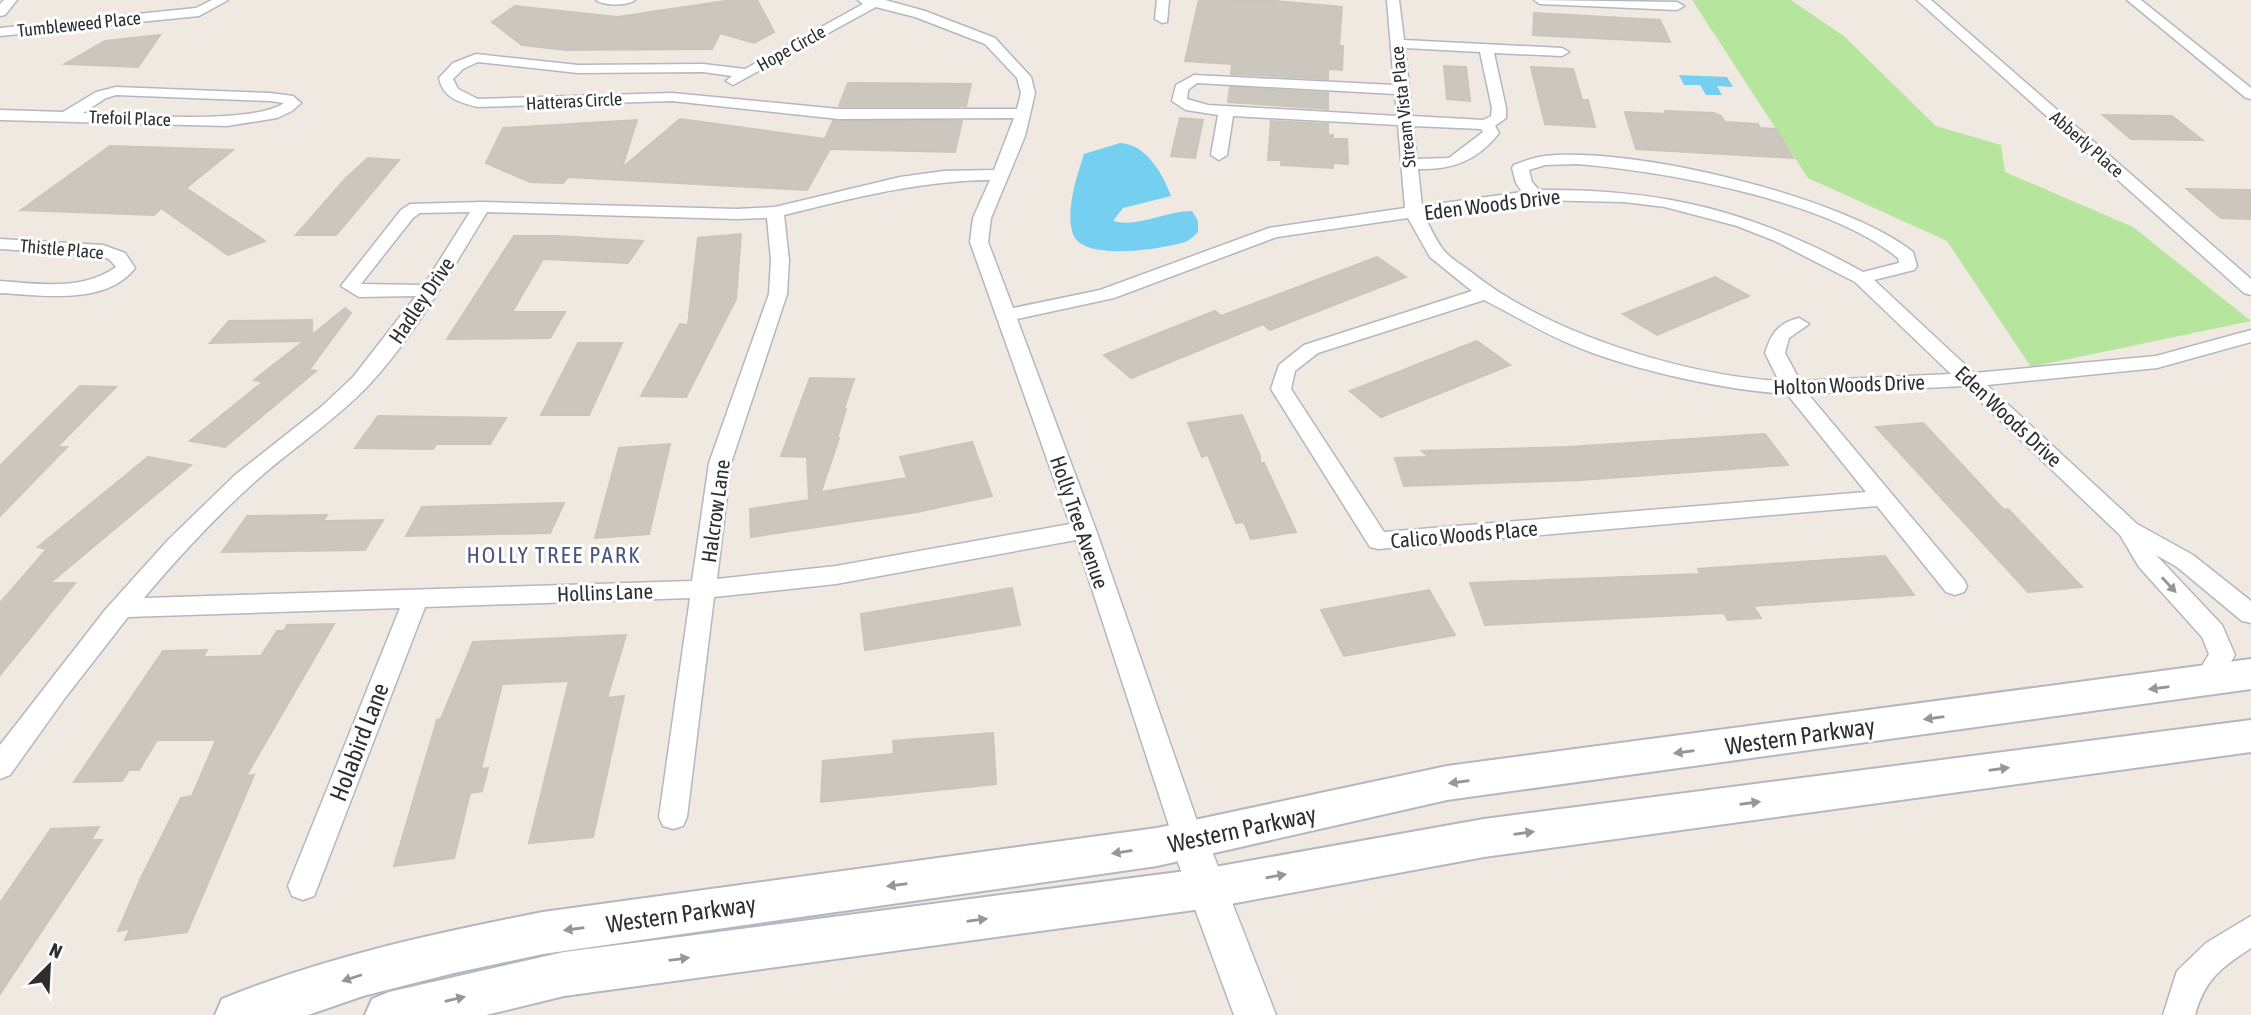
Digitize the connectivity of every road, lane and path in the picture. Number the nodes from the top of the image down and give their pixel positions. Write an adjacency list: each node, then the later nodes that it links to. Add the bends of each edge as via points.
1 (10, 0): 14 (street)
2 (151, 0): 16 (street)
3 (222, 0): 16 (street, Tumbleweed Place, via 199,12)
4 (602, 0): 5 (street)
5 (629, 0)
6 (1163, 0): 15 (street)
7 (1393, 0): 18 (street, Stream Vista Place)
8 (1540, 0): 12 (street)
9 (1923, 0): 43 (street, Abberly Place)
10 (2133, 0): 23 (street)
11 (872, 1): 21 (street, Hope Circle); 26 (street, Holly Tree Avenue, via 990,41 1024,77 1028,93)
12 (1601, 1): 13 (street)
13 (1677, 6)
14 (0, 12)
15 (1162, 19)
16 (115, 21): 17 (street, Tumbleweed Place)
17 (0, 32)
18 (1397, 44): 19 (street); 22 (street, Stream Vista Place)
19 (1486, 48): 20 (street); 31 (street, via 1499,108 1498,118)
20 (1562, 52)
21 (746, 73): 24 (street, Hope Circle); 24 (street, Hatteras Circle, via 703,68 578,69 476,58 446,78 451,92 478,103)
22 (1402, 90): 25 (street, via 1194,79 1181,88 1179,101 1183,104); 29 (street, Stream Vista Place)
23 (2251, 95)
24 (704, 99): 26 (street, Hatteras Circle, via 839,114)
25 (1226, 111): 29 (street); 33 (street)
26 (1023, 113): 35 (street, Holly Tree Avenue, via 1012,152)
27 (0, 115): 28 (street, Trefoil Place)
28 (67, 116): 28 (street, Trefoil Place, via 227,121 261,118 295,103 279,98 129,90 101,95)
29 (1405, 121): 30 (street); 34 (street, Stream Vista Place)
30 (1458, 124): 31 (street); 32 (street)
31 (1486, 125): 32 (street, via 1491,133)
32 (1472, 149): 34 (street, via 1459,163)
33 (1219, 155)
34 (1409, 164): 39 (street, Stream Vista Place)
35 (998, 176): 38 (street, via 901,182); 46 (street, Holly Tree Avenue, via 982,218 979,242)
36 (1534, 195): 39 (street, Eden Woods Drive); 41 (street, Eden Woods Drive, via 1633,198 1716,213 1776,233); 41 (street, via 1520,168 1536,159 1564,158 1672,172 1760,192 1870,232 1907,256 1908,266)
37 (482, 207): 38 (street); 44 (street, Hadley Drive); 44 (street, via 416,208 350,286 359,291)
38 (775, 212): 55 (street, Halcrow Lane, via 778,294 720,463)
39 (1414, 213): 45 (street, Holton Woods Drive, via 1436,253); 46 (street, Eden Woods Drive, via 1275,232 1109,293)
40 (0, 244): 42 (street, Thistle Place, via 111,252 126,268 118,276 84,289)
41 (1861, 278): 49 (street, Eden Woods Drive)
42 (0, 287)
43 (2251, 289)
44 (429, 290): 57 (street, Hadley Drive, via 374,367 308,429 245,479 179,543)
45 (1486, 293): 50 (street, Holton Woods Drive, via 1570,337 1647,362 1758,386); 51 (street, Calico Woods Place, via 1311,349 1286,369 1282,389 1378,541)
46 (1006, 315): 52 (street, Holly Tree Avenue)
47 (1799, 324): 50 (street, via 1780,335 1775,353)
48 (2251, 336): 49 (street, Holton Woods Drive, via 2157,362)
49 (1971, 380): 50 (street, Holton Woods Drive); 53 (street, Eden Woods Drive)
50 (1793, 388): 51 (street)
51 (1882, 498): 54 (street)
52 (1084, 530): 55 (street, Hollins Lane, via 836,575); 64 (street, Holly Tree Avenue)
53 (2129, 530): 58 (street, Eden Woods Drive, via 2185,561); 60 (street, Eden Woods Drive, one-way to 60, via 2147,561 2213,632 2222,655)
54 (1955, 586)
55 (704, 589): 56 (street, Hollins Lane); 63 (street, Halcrow Lane)
56 (416, 598): 57 (street, Hollins Lane); 65 (street, Holabird Lane)
57 (122, 608): 62 (street, Hadley Drive, via 51,694)
58 (2251, 614)
59 (2251, 674): 60 (main road, Western Parkway)
60 (2206, 681): 64 (main road, Western Parkway, one-way to 64, via 1447,783)
61 (2251, 736): 66 (main road, Western Parkway, one-way to 61, via 1484,838)
62 (0, 767)
63 (673, 817)
64 (1189, 841): 66 (street, Holly Tree Avenue); 68 (main road, Western Parkway, one-way to 68, via 543,933 363,974)
65 (303, 886)
66 (1209, 888): 69 (main road, Western Parkway, one-way to 66, via 564,974); 70 (street, Holly Tree Avenue)
67 (2251, 930): 71 (street, via 2217,953 2188,982)
68 (239, 1015)
69 (388, 1015)
70 (1255, 1015)
71 (2179, 1015)

